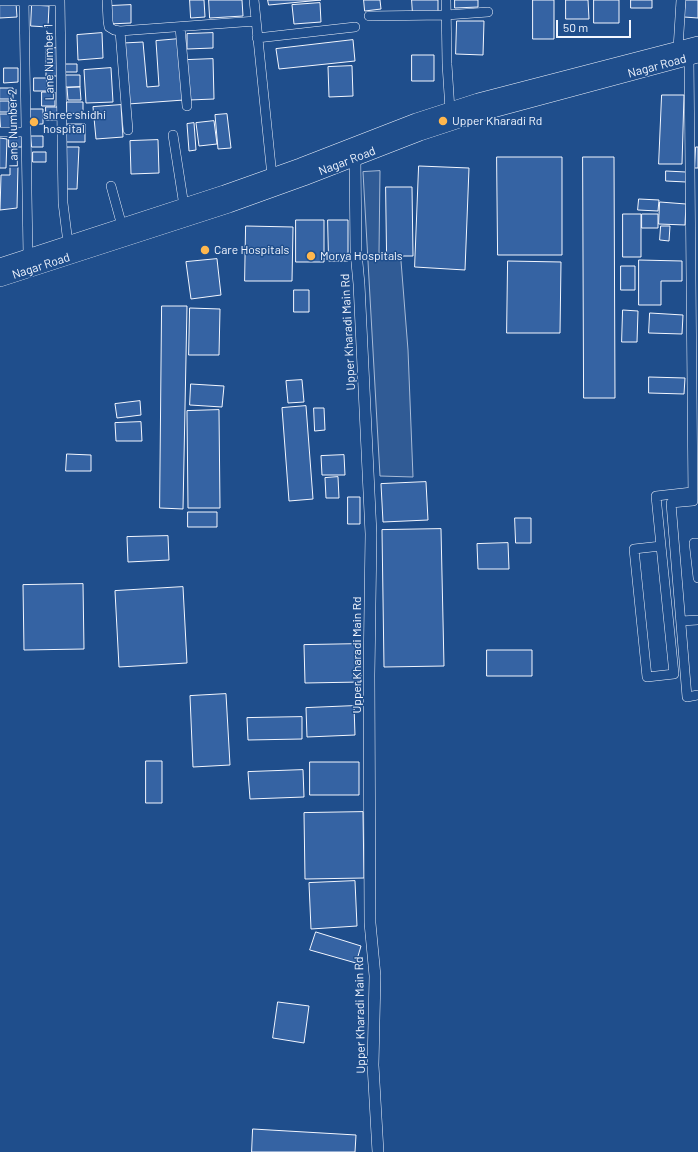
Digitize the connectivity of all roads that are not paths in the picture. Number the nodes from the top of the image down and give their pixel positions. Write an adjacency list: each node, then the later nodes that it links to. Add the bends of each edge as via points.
1 (60, 0): 7 (street); 29 (street, Lane Number 1, via 63,203)
2 (108, 0): 14 (street, via 109,27)
3 (254, 0): 11 (street)
4 (446, 0): 9 (street)
5 (681, 0): 17 (street)
6 (0, 1): 7 (street)
7 (24, 1): 22 (street, Lane Number 2)
8 (488, 12): 9 (street)
9 (446, 15): 10 (street); 19 (street)
10 (369, 16)
11 (256, 21): 12 (street); 15 (street)
12 (180, 27): 14 (street); 18 (street)
13 (355, 27): 15 (street)
14 (120, 31): 20 (street)
15 (257, 38): 25 (street)
16 (698, 44): 17 (highway, Nagar Road)
17 (688, 54): 19 (highway, Nagar Road); 24 (highway, Nagar Road, via 478,114); 33 (street)
18 (187, 106)
19 (450, 110): 25 (highway, Nagar Road)
20 (128, 130)
21 (0, 132): 22 (street)
22 (25, 132): 30 (street, Lane Number 2)
23 (173, 135): 27 (street)
24 (355, 158): 32 (highway, Nagar Road, via 229,205); 40 (street, Upper Kharadi Main Rd, via 356,252 371,534 370,924 375,976 373,1065)
25 (272, 176): 27 (highway, Nagar Road)
26 (111, 186): 28 (street)
27 (184, 206): 28 (highway, Nagar Road)
28 (122, 226): 29 (highway, Nagar Road)
29 (68, 243): 30 (highway, Nagar Road)
30 (28, 256): 31 (highway, Nagar Road)
31 (0, 266)
32 (0, 279)
33 (692, 492): 35 (street, via 656,496); 38 (street, via 693,501 671,503)
34 (698, 543): 36 (street, via 694,543)
35 (661, 546): 35 (street, via 634,549 647,677 674,674)
36 (698, 578)
37 (698, 620): 38 (street)
38 (681, 621): 39 (street, via 687,697)
39 (698, 696)
40 (378, 1152)

